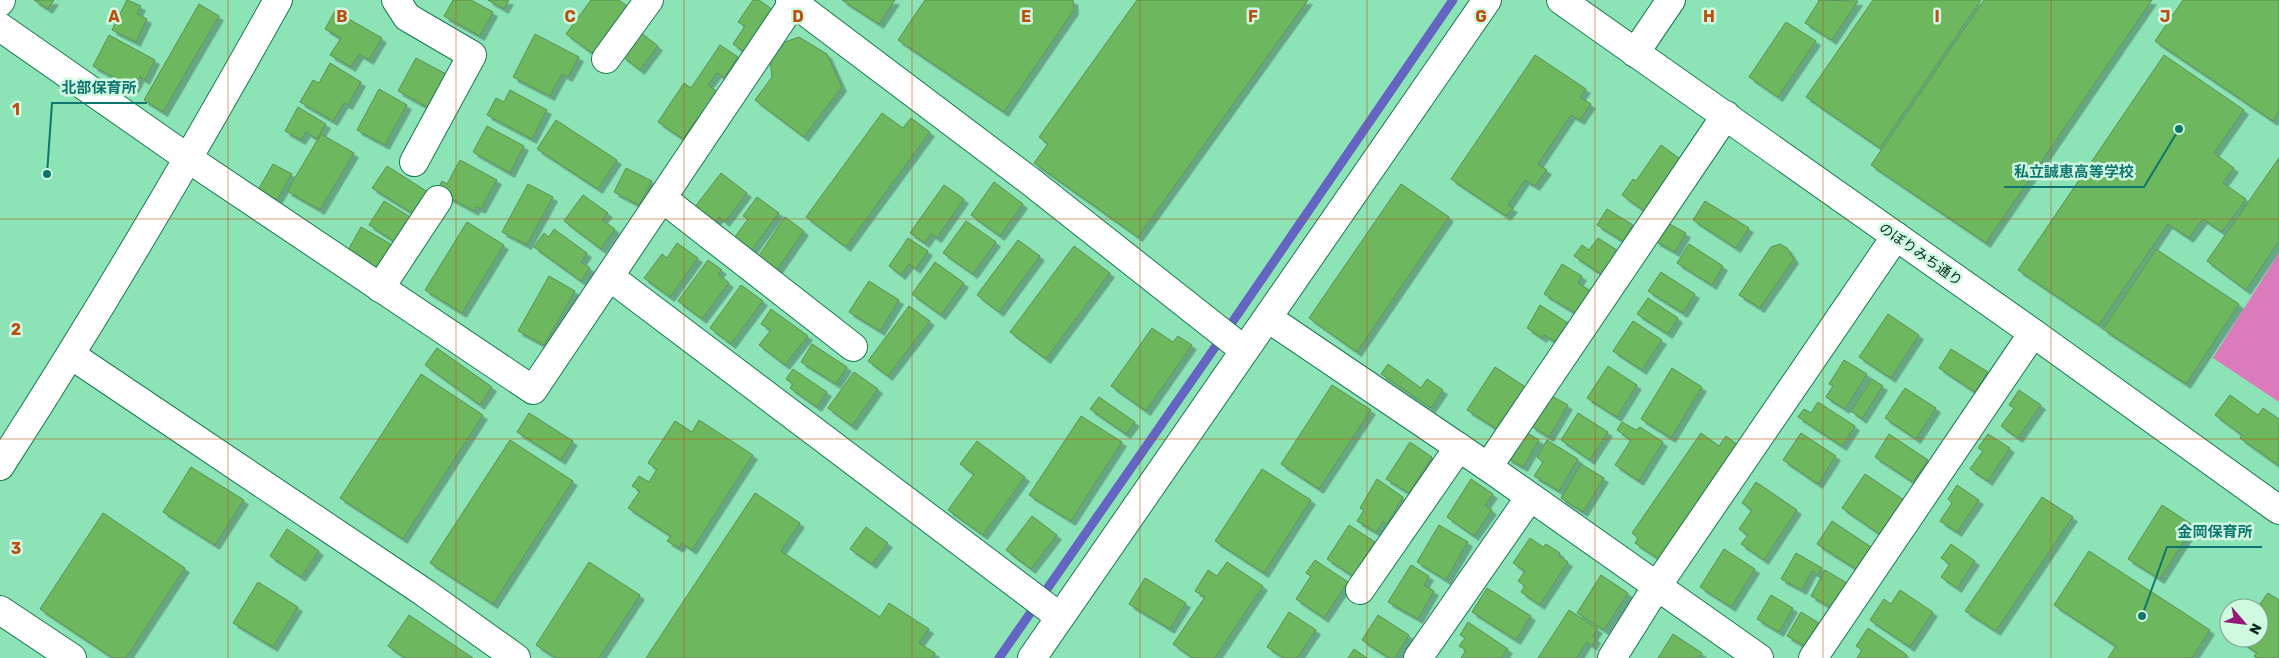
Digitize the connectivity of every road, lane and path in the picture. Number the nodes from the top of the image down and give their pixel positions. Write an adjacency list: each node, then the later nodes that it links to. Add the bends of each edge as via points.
1 (278, 0): 12 (street)
2 (396, 0): 13 (street, via 406,17 472,56)
3 (650, 0): 10 (street)
4 (1487, 0): 19 (street)
5 (1561, 0): 9 (street, のぼりみち通り)
6 (1671, 0): 9 (street)
7 (793, 1): 14 (street); 22 (street, via 1030,181)
8 (0, 27): 12 (street)
9 (1635, 53): 11 (street, のぼりみち通り)
10 (606, 59)
11 (1726, 115): 16 (street, のぼりみち通り); 26 (street)
12 (189, 159): 18 (street); 23 (street)
13 (414, 162)
14 (662, 198): 17 (street); 21 (street)
15 (438, 200): 18 (street)
16 (1896, 236): 20 (street, のぼりみち通り); 29 (street)
17 (610, 277): 18 (street, via 533,390); 32 (street)
18 (380, 288)
19 (1268, 318): 22 (street); 24 (street)
20 (2033, 333): 28 (street, のぼりみち通り); 39 (street)
21 (853, 347)
22 (1244, 350): 32 (street)
23 (71, 355): 25 (street); 34 (street, via 425,593)
24 (1459, 447): 26 (street); 30 (street)
25 (0, 466)
26 (1488, 467): 27 (street)
27 (1530, 497): 29 (street); 36 (street)
28 (2279, 510)
29 (1657, 586): 37 (street); 38 (street)
30 (1360, 590)
31 (0, 610): 33 (street)
32 (1060, 617): 35 (street)
33 (72, 658)
34 (516, 658)
35 (1032, 658)
36 (1418, 658)
37 (1612, 658)
38 (1759, 658)
39 (1812, 658)

